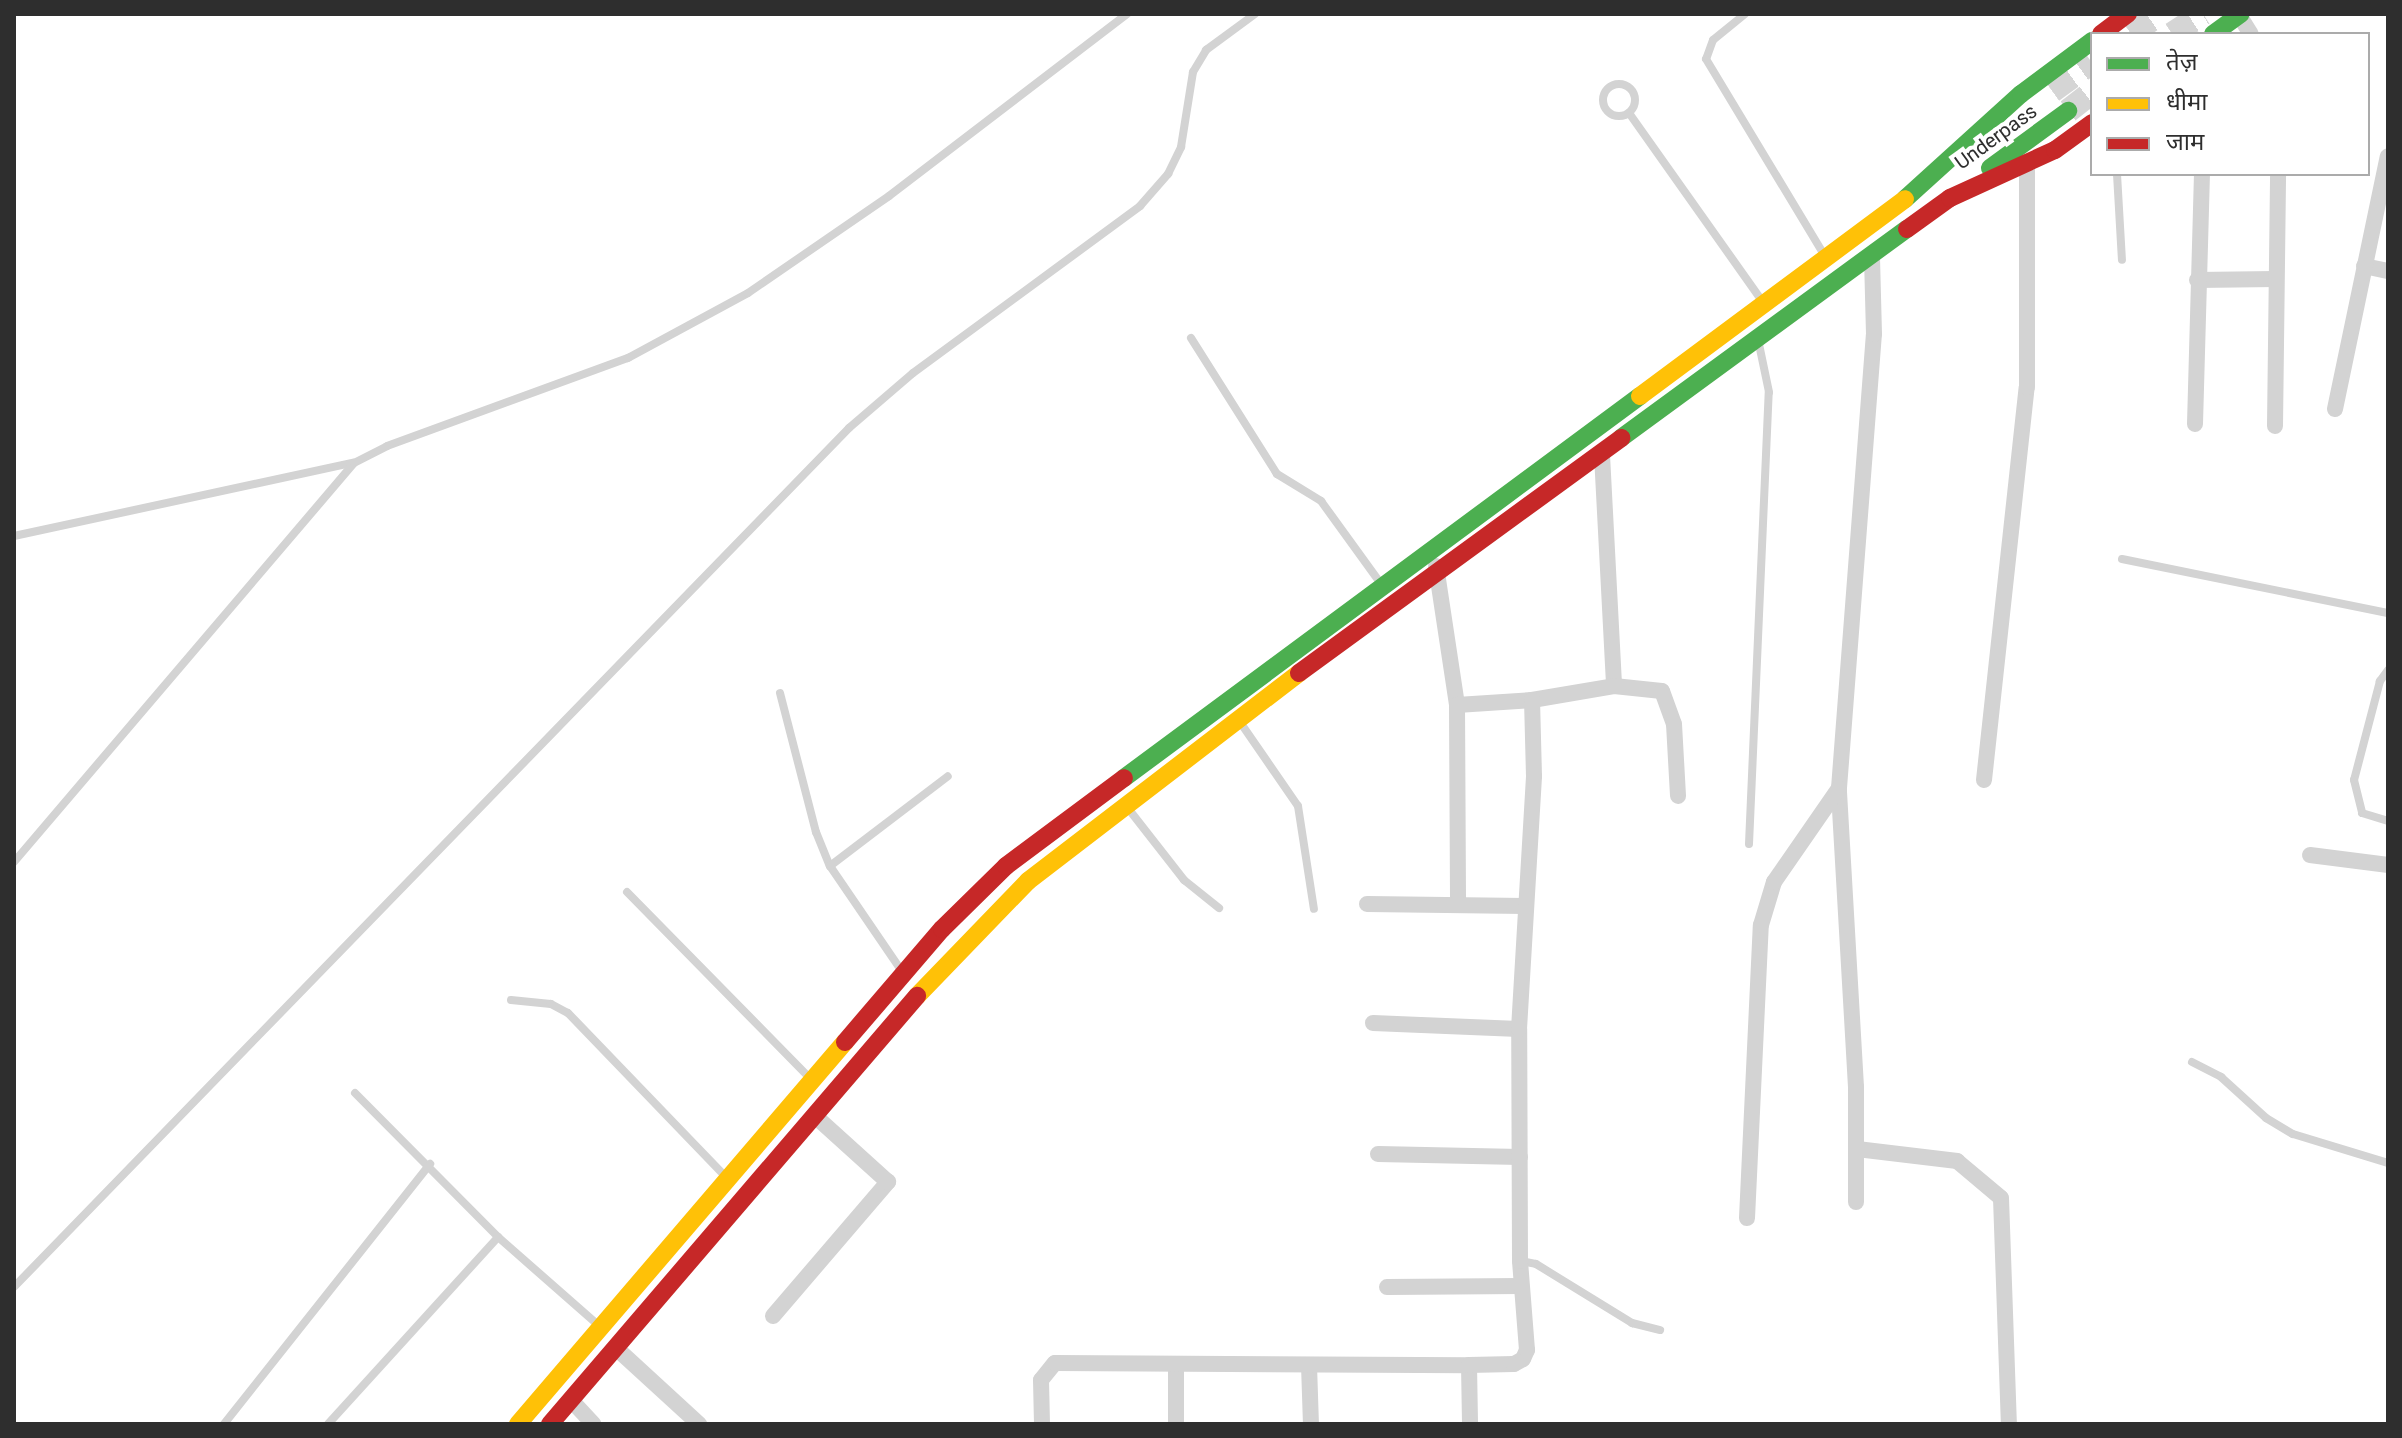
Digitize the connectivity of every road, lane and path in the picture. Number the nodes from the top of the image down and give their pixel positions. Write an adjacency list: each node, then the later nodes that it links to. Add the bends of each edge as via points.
1 (1127, 14): 35 (lane, via 889,196 748,293 628,358 387,446)
2 (1255, 14): 84 (lane, via 1206,50 1193,72 1181,147 1168,174 1140,206 913,373 849,428)
3 (1745, 14): 22 (lane, via 1713,40 1706,59)
4 (2128, 14): 6 (main road)
5 (2240, 14): 7 (main road); 8 (street)
6 (2104, 32)
7 (2216, 32)
8 (2250, 32)
9 (2090, 42): 16 (main road, via 2021,94)
10 (2052, 91): 16 (main road, Underpass)
11 (2068, 111): 20 (main road, Underpass)
12 (1629, 113): 12 (lane, via 1617,116 1606,109 1603,97 1610,87 1622,84 1632,90 1636,102); 28 (lane)
13 (2090, 124): 15 (main road)
14 (2388, 156): 24 (street)
15 (2027, 163): 20 (main road); 49 (street, via 2027,387)
16 (1936, 176): 22 (main road)
17 (2117, 176): 23 (lane)
18 (2202, 176): 27 (street)
19 (2278, 176): 26 (street)
20 (1950, 198): 21 (main road)
21 (1872, 256): 30 (main road); 50 (street, via 1874,334)
22 (1826, 257): 28 (main road)
23 (2122, 260)
24 (2364, 266): 25 (street); 31 (street)
25 (2388, 271)
26 (2275, 279): 27 (street); 33 (street)
27 (2197, 280): 32 (street)
28 (1763, 303): 37 (main road)
29 (1191, 338): 40 (lane, via 1277,474 1321,501)
30 (1758, 339): 34 (main road); 54 (lane, via 1769,392)
31 (2335, 409)
32 (2195, 424)
33 (2275, 426)
34 (1602, 455): 39 (main road); 43 (street)
35 (354, 463): 36 (lane); 56 (lane)
36 (14, 536)
37 (1429, 550): 39 (street); 40 (main road)
38 (2122, 559): 41 (lane)
39 (1439, 571): 46 (street); 47 (main road)
40 (1381, 585): 65 (main road, via 1006,866)
41 (2388, 613)
42 (2388, 670): 53 (lane, via 2380,681 2354,780 2362,813)
43 (1614, 686): 45 (street); 51 (street, via 1662,691 1671,706)
44 (780, 693): 58 (lane, via 816,832)
45 (1532, 700): 46 (street); 62 (street, via 1534,776)
46 (1457, 705): 61 (street)
47 (1239, 721): 52 (main road); 64 (lane, via 1298,806)
48 (948, 776): 58 (lane)
49 (1984, 780)
50 (1839, 788): 73 (street); 80 (street, via 1774,882 1761,925)
51 (1678, 796)
52 (1126, 806): 63 (lane, via 1184,880); 72 (main road, via 1028,881 961,945)
53 (2388, 821)
54 (1749, 844)
55 (2310, 855): 57 (street)
56 (14, 862)
57 (2388, 865)
58 (830, 866): 65 (lane)
59 (627, 892): 70 (lane)
60 (1367, 904): 61 (street)
61 (1458, 904): 62 (street)
62 (1525, 906): 68 (street)
63 (1219, 908)
64 (1314, 909)
65 (903, 974): 70 (main road)
66 (511, 1000): 78 (lane, via 551,1004 568,1013)
67 (1373, 1023): 68 (street)
68 (1519, 1029): 75 (street)
69 (2192, 1062): 76 (lane, via 2221,1077 2266,1118 2293,1134)
70 (813, 1081): 78 (main road)
71 (355, 1093): 77 (lane)
72 (815, 1116): 86 (street, via 888,1182); 89 (main road)
73 (1857, 1149): 79 (street); 104 (street, via 1957,1161 2001,1198)
74 (1378, 1154): 75 (street)
75 (1520, 1157): 82 (street)
76 (2388, 1163)
77 (430, 1164): 81 (lane); 94 (lane)
78 (728, 1179): 87 (main road)
79 (1856, 1202)
80 (1747, 1218)
81 (498, 1237): 87 (lane); 95 (lane)
82 (1520, 1261): 83 (street); 88 (lane, via 1536,1264 1632,1323)
83 (1521, 1286): 85 (street); 92 (street, via 1527,1350 1523,1359)
84 (14, 1287)
85 (1387, 1287)
86 (773, 1316)
87 (602, 1328): 96 (main road)
88 (1660, 1330)
89 (616, 1348): 93 (main road); 99 (street)
90 (1176, 1365): 91 (street); 100 (street, via 1055,1363 1041,1380); 101 (street)
91 (1309, 1365): 92 (street); 102 (street)
92 (1469, 1365): 103 (street)
93 (571, 1400): 97 (main road); 98 (street)
94 (224, 1424)
95 (328, 1424)
96 (518, 1424)
97 (550, 1424)
98 (593, 1424)
99 (699, 1424)
100 (1042, 1424)
101 (1176, 1424)
102 (1311, 1424)
103 (1470, 1424)
104 (2009, 1424)

